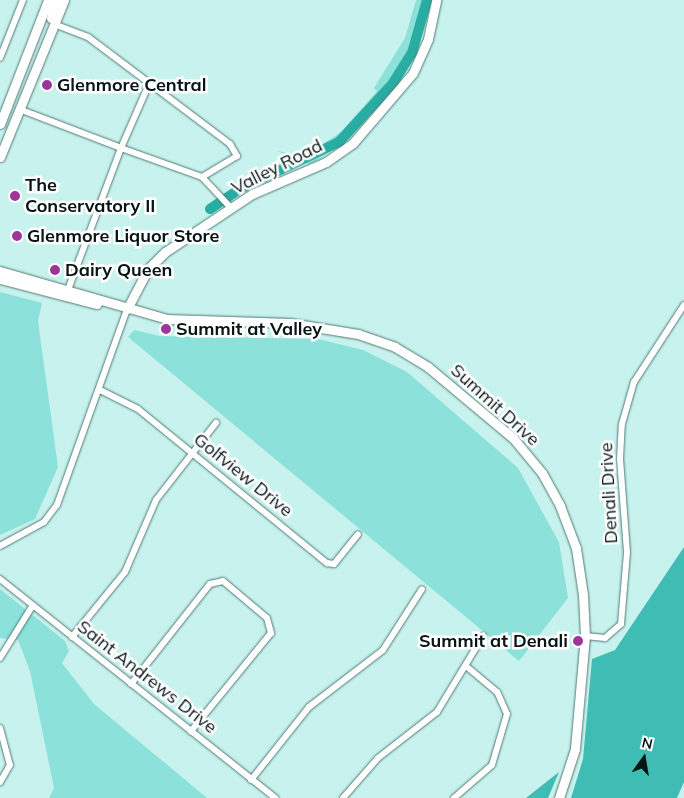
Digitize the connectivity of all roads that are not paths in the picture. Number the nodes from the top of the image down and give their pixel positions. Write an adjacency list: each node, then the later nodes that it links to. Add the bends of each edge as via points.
1 (23, 0): 8 (street)
2 (48, 0): 11 (street)
3 (55, 0): 7 (street)
4 (64, 0): 6 (street)
5 (436, 0): 15 (street, Valley Road, via 428,39 413,72 353,143 326,162 273,184)
6 (54, 24): 7 (street); 9 (street, via 88,37)
7 (46, 43): 10 (street)
8 (0, 58)
9 (148, 84): 12 (street); 14 (street, via 230,144 236,156)
10 (19, 109): 12 (street); 13 (street)
11 (0, 124)
12 (122, 148): 14 (street); 18 (street)
13 (0, 157)
14 (202, 177): 15 (street)
15 (231, 208): 20 (street, Valley Road, via 165,252 148,269)
16 (0, 271): 18 (street, Summit Drive)
17 (0, 279): 20 (street, Summit Drive)
18 (68, 290): 20 (street, Summit Drive)
19 (684, 305): 30 (street, Denali Drive, via 634,382 622,424 620,459 627,552 621,624 605,638)
20 (127, 309): 21 (street, Valley Road); 30 (street, Summit Drive, via 167,319 211,323 324,326 395,347 428,367 513,438 542,473 576,548)
21 (100, 390): 23 (street, Golfview Drive, via 138,409); 25 (street, Valley Road, via 57,505 44,522)
22 (216, 424): 23 (street)
23 (193, 454): 24 (street, Golfview Drive, via 327,563 334,564); 31 (street, via 156,500 125,572)
24 (358, 534)
25 (0, 546)
26 (0, 579): 28 (street, Saint Andrews Drive)
27 (422, 589): 37 (street, via 384,650 309,708)
28 (33, 605): 31 (street, Saint Andrews Drive); 32 (street)
29 (483, 636): 33 (street)
30 (585, 636): 42 (street, Summit Drive, via 575,750)
31 (72, 637): 34 (street, Saint Andrews Drive)
32 (0, 658)
33 (467, 667): 40 (street, via 437,712 384,752); 41 (street, via 497,692 507,714 492,765)
34 (131, 684): 36 (street, Saint Andrews Drive); 36 (street, via 210,584 223,581 267,618 271,633)
35 (0, 728): 38 (street, via 10,765)
36 (191, 731): 37 (street, Saint Andrews Drive)
37 (251, 780): 39 (street, Saint Andrews Drive)
38 (0, 782)
39 (275, 798)
40 (343, 798)
41 (454, 798)
42 (559, 798)

